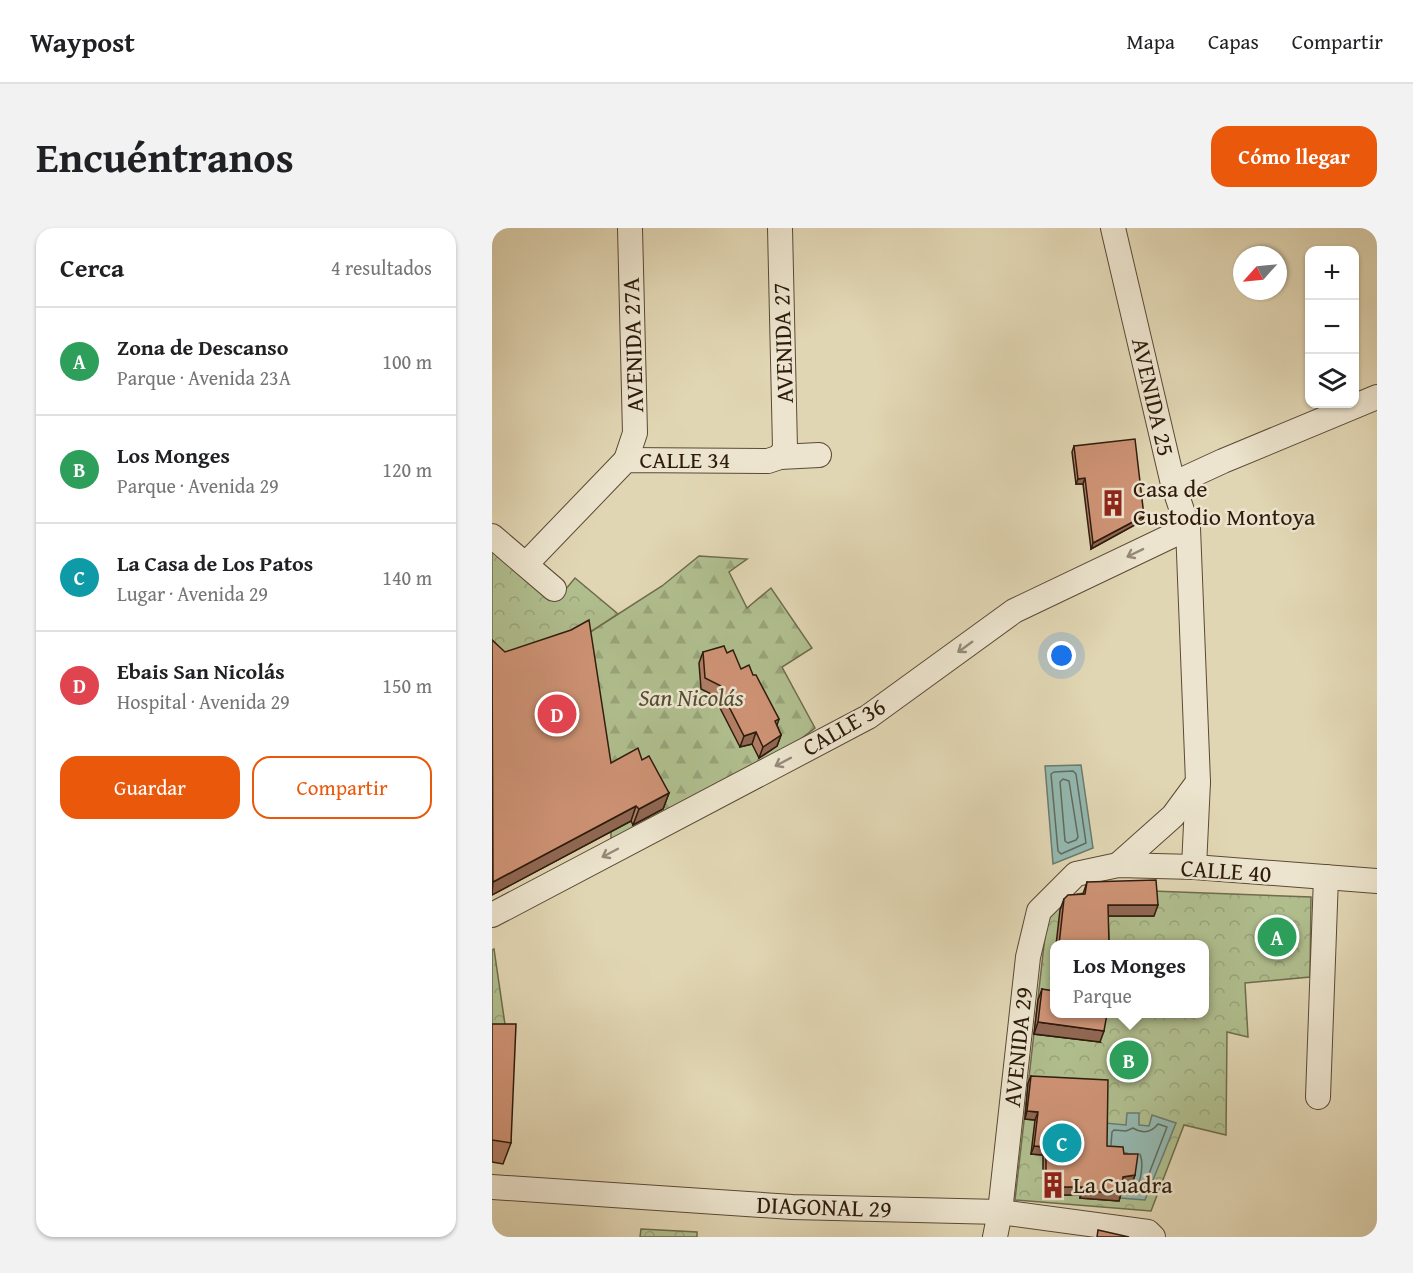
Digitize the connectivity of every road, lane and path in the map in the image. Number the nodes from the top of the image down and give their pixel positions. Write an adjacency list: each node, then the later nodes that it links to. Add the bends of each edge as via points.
1 (630, 228): 7 (street, AVENIDA 27A, via 635,433)
2 (780, 228): 6 (street, AVENIDA 27, via 785,448)
3 (1113, 228): 8 (street, AVENIDA 25)
4 (1377, 398): 8 (street)
5 (819, 455): 6 (street, CALLE 34)
6 (780, 457): 7 (street, CALLE 34, via 768,461)
7 (626, 460): 11 (street, CALLE 34)
8 (1173, 484): 9 (street, AVENIDA 25)
9 (1188, 528): 13 (street, AVENIDA 25); 19 (street, CALLE 36, one-way to 19, via 1014,611 868,717)
10 (492, 536): 11 (street)
11 (526, 564): 12 (street)
12 (554, 589)
13 (1198, 782): 14 (street, via 1173,816); 15 (street, AVENIDA 25)
14 (1118, 865): 15 (street, CALLE 40); 16 (street, CALLE 40)
15 (1194, 867): 17 (street, CALLE 40)
16 (1076, 874): 22 (street, AVENIDA 29, via 1039,911 1028,957)
17 (1326, 878): 18 (street, CALLE 40); 20 (street)
18 (1377, 881)
19 (492, 915)
20 (1318, 1097)
21 (492, 1187): 22 (street, DIAGONAL 29, via 792,1207)
22 (1000, 1212): 23 (street, AVENIDA 29); 24 (street, DIAGONAL 29, via 1148,1232)
23 (995, 1237)
24 (1153, 1237)

